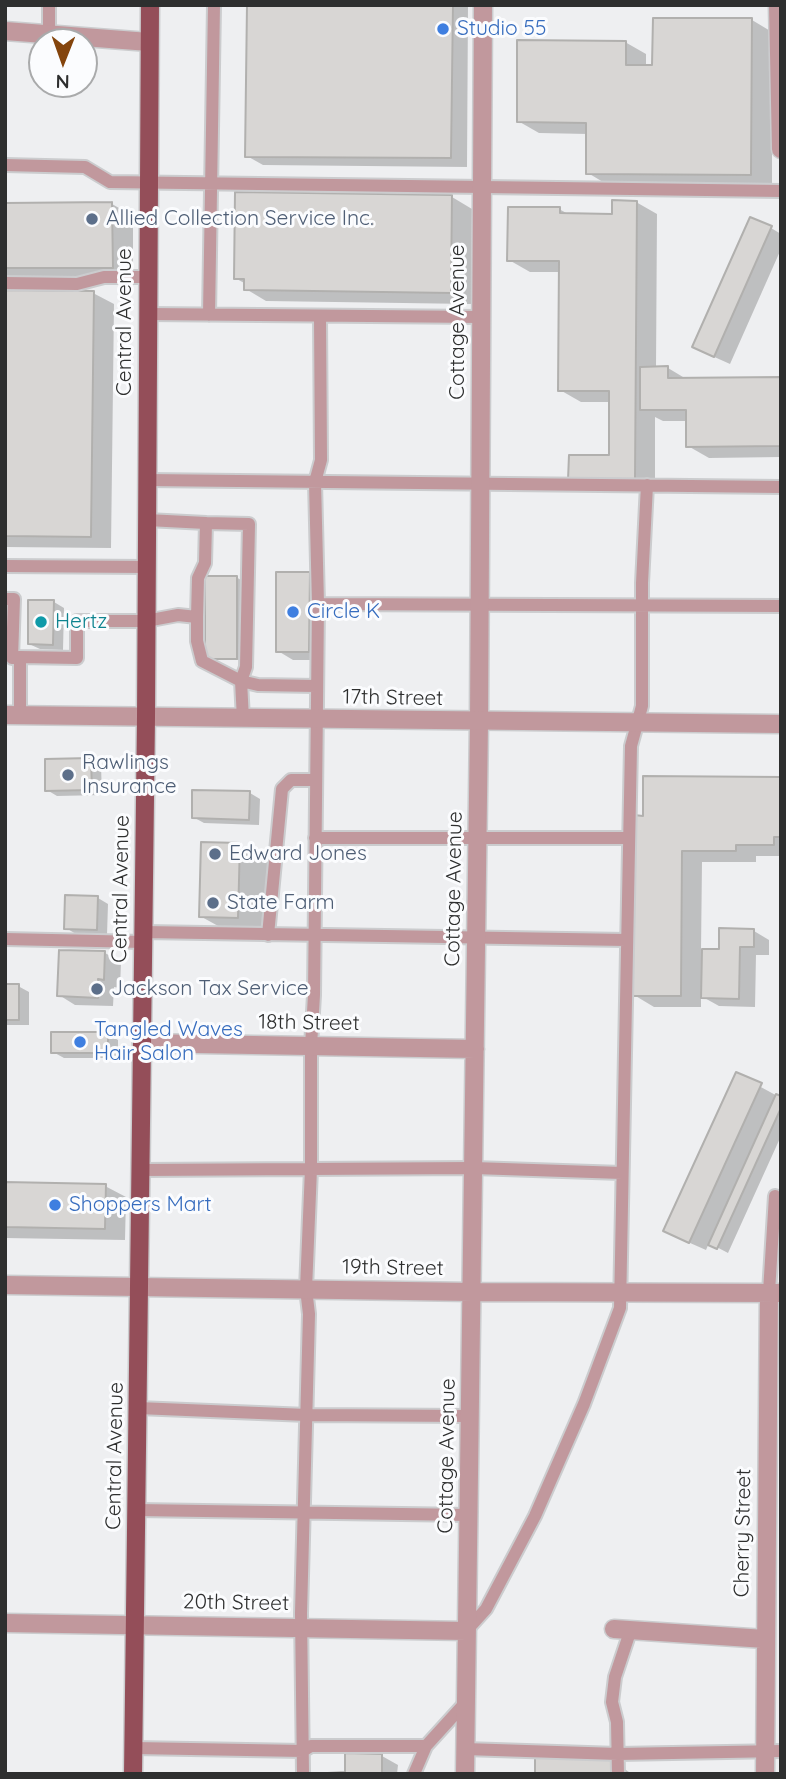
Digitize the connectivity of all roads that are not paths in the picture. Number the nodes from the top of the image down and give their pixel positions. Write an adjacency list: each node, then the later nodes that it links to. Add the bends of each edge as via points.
1 (49, 5): 6 (lane)
2 (149, 5): 10 (main road, Central Avenue)
3 (214, 5): 14 (lane)
4 (483, 5): 15 (street, Cottage Avenue)
5 (778, 5): 11 (street)
6 (49, 28)
7 (5, 31): 8 (street)
8 (28, 33)
9 (98, 38): 10 (street)
10 (149, 42): 13 (main road, Central Avenue)
11 (781, 149)
12 (5, 165): 13 (lane, via 85,167 110,182)
13 (148, 183): 14 (lane); 17 (main road, Central Avenue)
14 (211, 184): 15 (lane); 20 (lane)
15 (482, 188): 16 (lane); 22 (street, Cottage Avenue)
16 (781, 191)
17 (148, 277): 18 (lane, via 104,277 77,284); 19 (main road, Central Avenue)
18 (5, 283)
19 (148, 314): 20 (lane); 23 (main road, Central Avenue)
20 (209, 315): 21 (lane)
21 (320, 317): 22 (lane); 24 (lane, via 321,460)
22 (481, 317): 25 (street, Cottage Avenue)
23 (147, 480): 24 (lane); 28 (main road, Central Avenue)
24 (315, 482): 25 (lane); 33 (lane)
25 (480, 484): 26 (lane); 34 (street, Cottage Avenue)
26 (647, 485): 27 (lane); 35 (lane)
27 (781, 487)
28 (147, 520): 29 (lane); 31 (main road, Central Avenue)
29 (206, 523): 37 (lane); 40 (lane, via 249,524 246,667)
30 (5, 566): 31 (lane)
31 (147, 567): 38 (main road, Central Avenue)
32 (5, 598): 39 (lane, via 13,599 12,658)
33 (318, 604): 34 (lane); 41 (lane)
34 (480, 604): 35 (lane); 46 (street, Cottage Avenue)
35 (642, 604): 36 (lane); 47 (lane, via 642,706)
36 (781, 606)
37 (197, 617): 38 (lane); 40 (lane, via 202,661)
38 (146, 621): 39 (lane, via 77,621 76,658); 43 (main road, Central Avenue)
39 (20, 657): 42 (lane)
40 (241, 681): 41 (lane); 44 (lane)
41 (316, 686): 45 (lane)
42 (12, 715): 43 (street, 17th Street)
43 (146, 717): 44 (street, 17th Street); 55 (main road, Central Avenue)
44 (243, 719): 45 (street, 17th Street)
45 (315, 719): 46 (street, 17th Street); 49 (lane)
46 (479, 722): 47 (street, 17th Street); 52 (street, Cottage Avenue)
47 (637, 723): 48 (street, 17th Street); 51 (lane, via 631,746)
48 (781, 724)
49 (314, 780): 50 (lane); 53 (lane, via 291,780 282,789)
50 (315, 838): 52 (lane); 54 (lane)
51 (628, 838): 52 (lane); 58 (lane)
52 (478, 839): 56 (street, Cottage Avenue)
53 (268, 935): 54 (lane); 55 (lane)
54 (314, 936): 56 (lane); 60 (lane)
55 (144, 937): 57 (lane); 59 (main road, Central Avenue)
56 (476, 937): 58 (lane); 61 (street, Cottage Avenue)
57 (5, 939)
58 (626, 940): 65 (lane)
59 (142, 1043): 60 (street, 18th Street); 64 (main road, Central Avenue)
60 (311, 1046): 61 (street, 18th Street); 63 (lane)
61 (475, 1049): 62 (street, Cottage Avenue)
62 (474, 1168): 63 (lane); 65 (lane); 70 (street, Cottage Avenue)
63 (311, 1169): 64 (lane); 69 (lane)
64 (141, 1170): 68 (main road, Central Avenue)
65 (622, 1173): 71 (lane)
66 (775, 1196): 72 (lane)
67 (5, 1285): 68 (street, 19th Street)
68 (140, 1285): 69 (street, 19th Street); 73 (main road, Central Avenue)
69 (306, 1289): 70 (street, 19th Street); 74 (lane)
70 (472, 1292): 71 (street, 19th Street); 75 (street, Cottage Avenue)
71 (620, 1292): 72 (street, 19th Street); 85 (lane, via 620,1308 584,1404 535,1516 486,1609)
72 (775, 1292): 76 (street, Cherry Street)
73 (138, 1408): 74 (lane); 77 (main road, Central Avenue)
74 (307, 1415): 75 (lane); 78 (lane)
75 (470, 1416): 79 (street, Cottage Avenue)
76 (774, 1420): 80 (street, Cherry Street)
77 (137, 1510): 78 (lane); 82 (main road, Central Avenue)
78 (304, 1511): 79 (lane); 83 (lane)
79 (468, 1515): 85 (street, Cottage Avenue)
80 (773, 1518): 86 (street, Cherry Street)
81 (5, 1623): 82 (street, 20th Street)
82 (135, 1624): 83 (street, 20th Street); 89 (main road, Central Avenue)
83 (303, 1628): 85 (street, 20th Street); 91 (lane)
84 (622, 1629): 86 (street); 93 (lane, via 612,1702)
85 (466, 1631): 87 (street, Cottage Avenue)
86 (765, 1639): 92 (street, Cherry Street)
87 (466, 1702): 88 (lane); 90 (street, Cottage Avenue)
88 (426, 1746): 91 (lane, via 311,1746); 96 (lane)
89 (134, 1748): 91 (lane); 94 (main road, Central Avenue)
90 (465, 1749): 93 (lane); 97 (street, Cottage Avenue)
91 (303, 1751): 95 (lane)
92 (773, 1751): 93 (lane); 99 (street, Cherry Street)
93 (618, 1754): 98 (lane)
94 (133, 1774)
95 (303, 1774)
96 (414, 1774)
97 (465, 1774)
98 (618, 1774)
99 (765, 1774)

